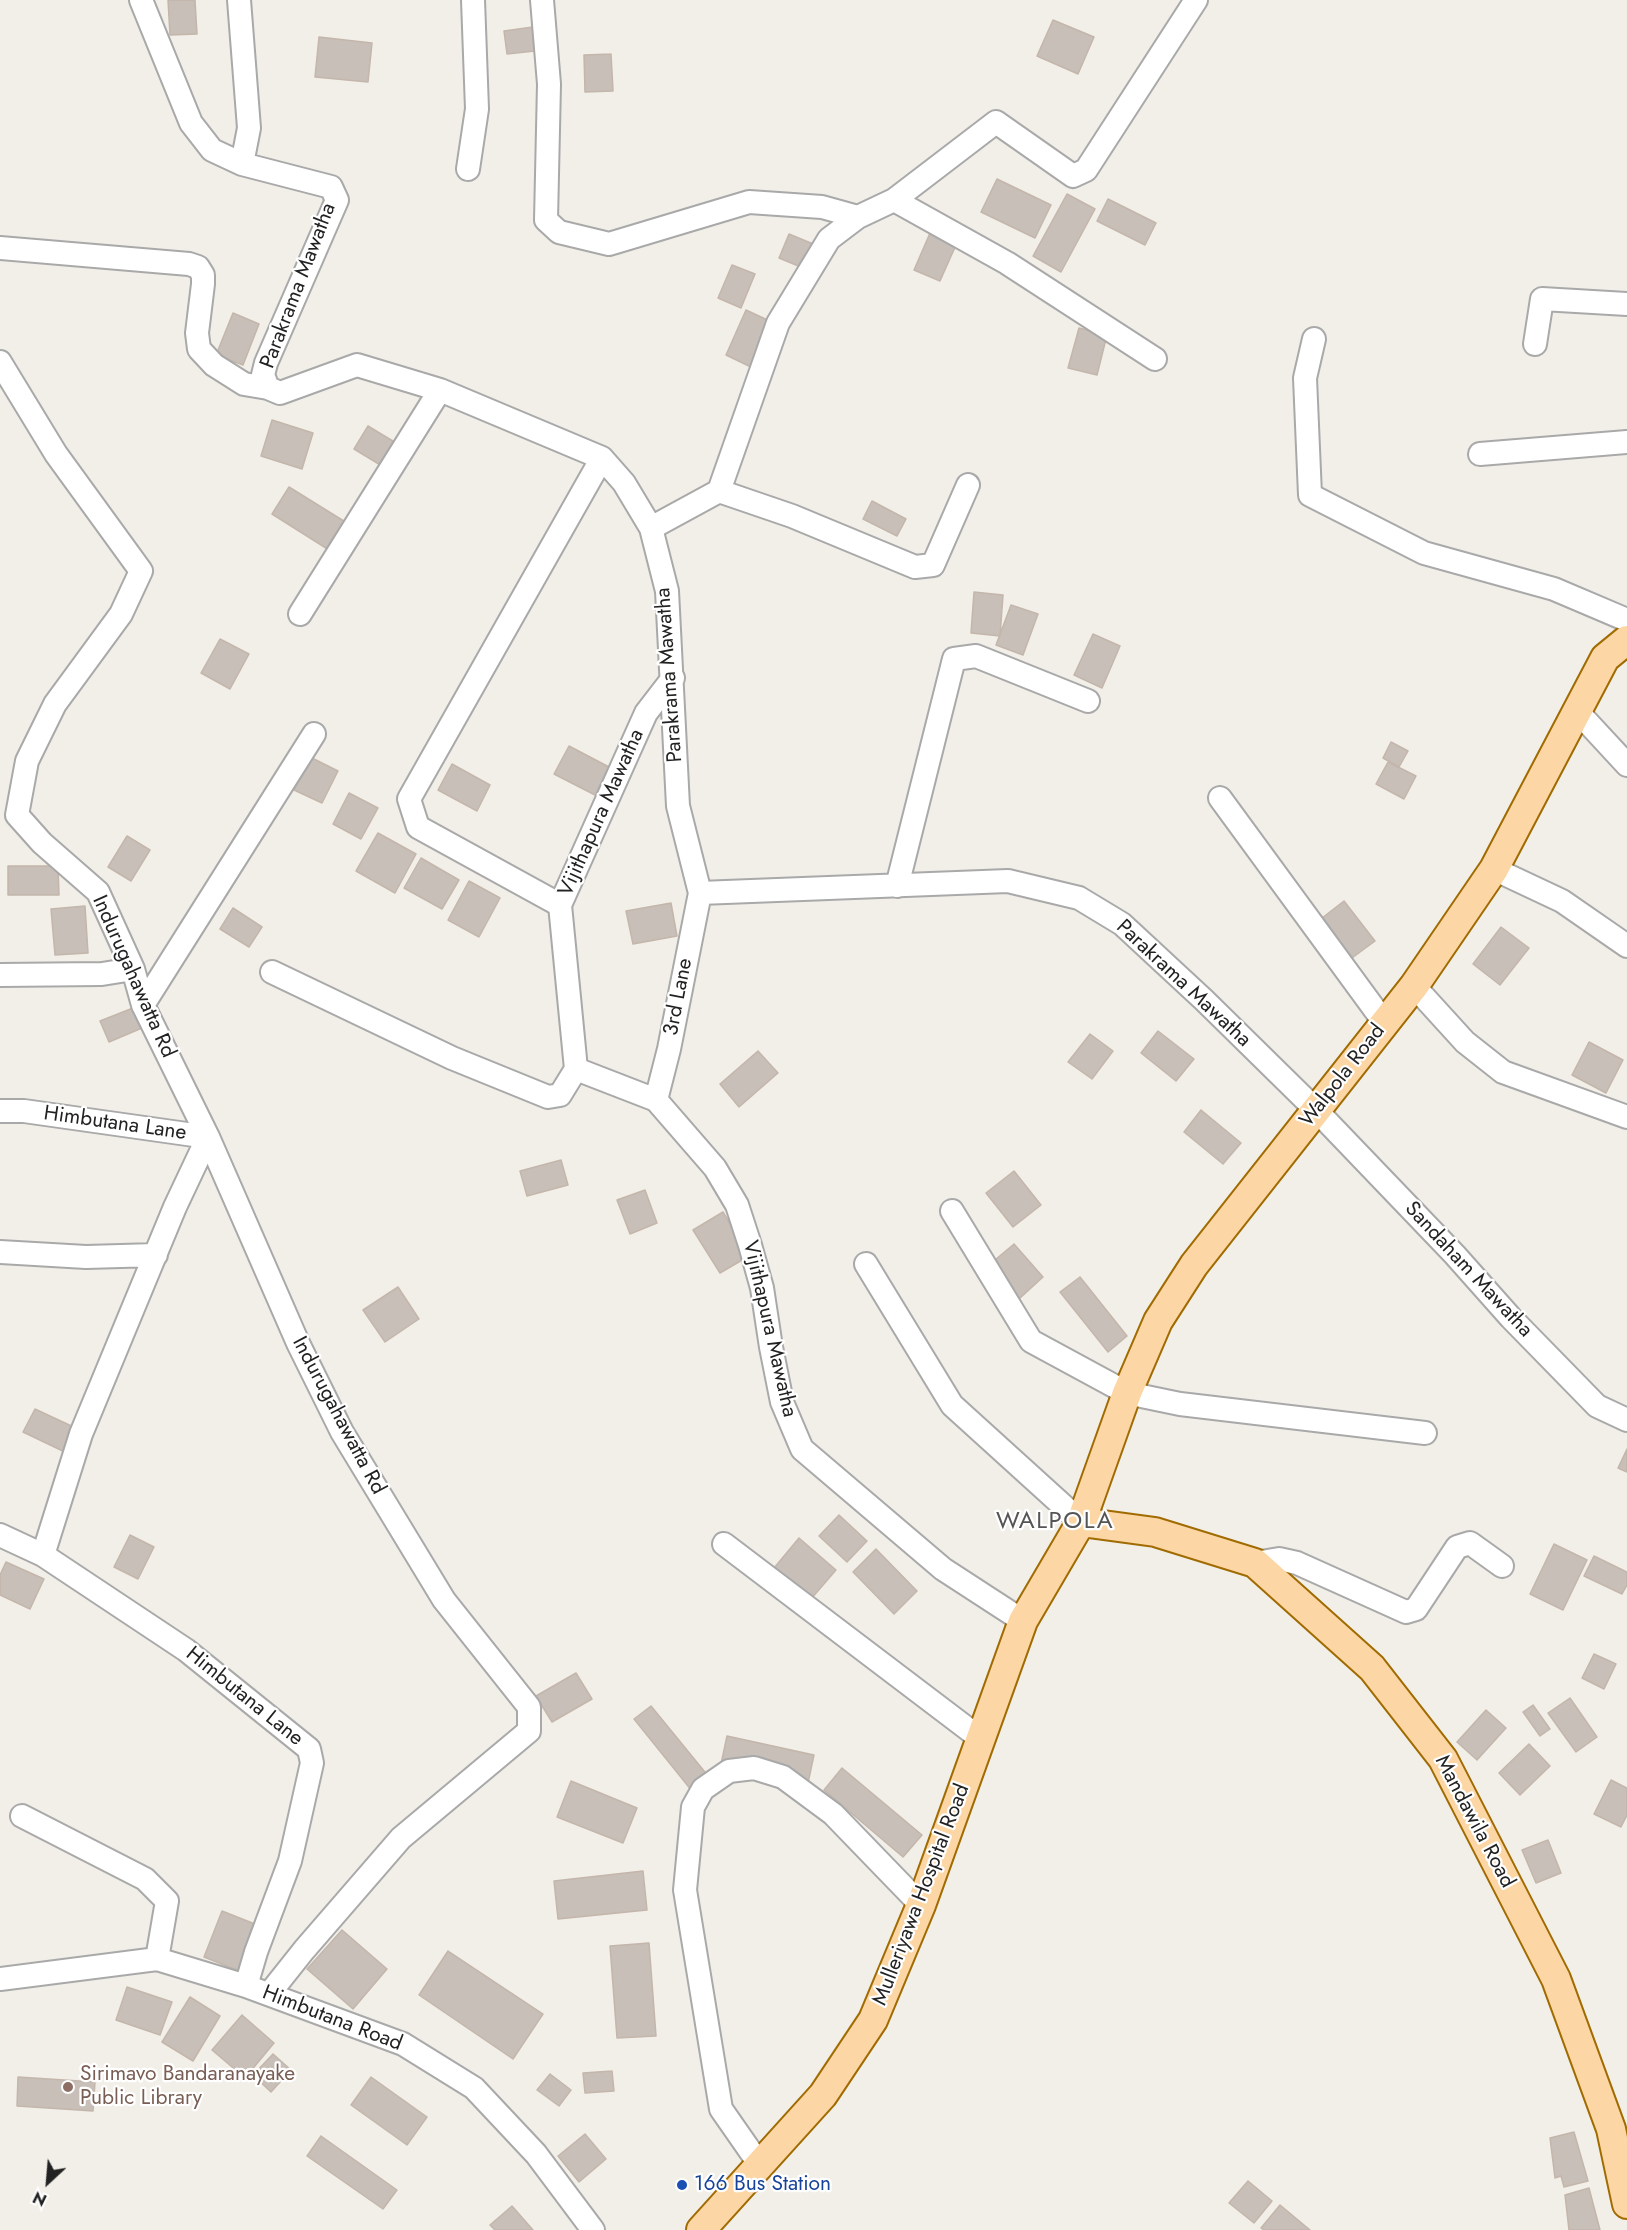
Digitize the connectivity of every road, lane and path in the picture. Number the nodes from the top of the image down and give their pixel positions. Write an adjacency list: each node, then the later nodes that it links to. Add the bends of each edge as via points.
1 (141, 0): 6 (street, Parakrama Mawatha, via 191,123 212,150)
2 (239, 0): 6 (street, via 249,128)
3 (473, 0): 7 (street, via 477,109)
4 (542, 0): 9 (street, via 549,84 546,220 559,232 609,244 749,202 822,207)
5 (1196, 0): 8 (street, via 1086,170 1073,176 996,122)
6 (242, 164): 16 (street, Parakrama Mawatha, via 332,187 337,200 266,363 263,375)
7 (468, 169)
8 (894, 200): 9 (street); 14 (street, via 1007,263)
9 (858, 217): 22 (street, via 829,239 778,323)
10 (0, 248): 16 (street, via 198,267 203,284 199,349 244,384)
11 (1627, 304): 13 (street, via 1542,298)
12 (1314, 339): 25 (street, via 1305,378 1310,495 1424,553 1554,589)
13 (1535, 344)
14 (1155, 359)
15 (0, 362): 38 (street, Indurugahawatta Rd, via 56,454 141,571 121,614 55,704 27,761 17,815 42,843 98,891)
16 (268, 388): 17 (street, Parakrama Mawatha, via 280,393 357,365)
17 (440, 390): 20 (street, Parakrama Mawatha); 24 (street)
18 (1627, 442): 19 (street)
19 (1480, 454)
20 (602, 458): 23 (street, Parakrama Mawatha, via 624,483); 36 (street, via 409,799 418,827)
21 (968, 486): 22 (street, via 933,565 915,567 792,516)
22 (719, 491): 23 (street)
23 (651, 528): 27 (street, Parakrama Mawatha, via 667,591)
24 (300, 614)
25 (1627, 620)
26 (1627, 640): 29 (main road, Walpola Road, via 1605,658)
27 (673, 678): 35 (street, Parakrama Mawatha, via 678,806); 36 (street, Vijithapura Mawatha, via 646,713)
28 (1088, 701): 34 (street, via 976,656 954,659)
29 (1577, 711): 31 (street); 33 (main road, Walpola Road)
30 (314, 734): 42 (street)
31 (1627, 765)
32 (1220, 798): 43 (street)
33 (1494, 869): 37 (street, via 1562,901); 41 (main road, Walpola Road)
34 (897, 886): 35 (street, Parakrama Mawatha); 46 (street, Parakrama Mawatha, via 1008,881 1079,898 1122,924)
35 (700, 893): 45 (street, 3rd Lane)
36 (560, 905): 44 (street, Vijithapura Mawatha)
37 (1627, 946)
38 (133, 969): 40 (street, via 102,974); 42 (street, Indurugahawatta Rd)
39 (272, 972): 44 (street, via 452,1058 548,1097 560,1095)
40 (0, 975)
41 (1414, 986): 43 (main road, Walpola Road); 48 (street, via 1465,1042 1503,1072)
42 (143, 1005): 49 (street, Indurugahawatta Rd)
43 (1384, 1022): 46 (main road, Walpola Road)
44 (576, 1069): 45 (street, Vijithapura Mawatha)
45 (656, 1100): 63 (street, Vijithapura Mawatha, via 715,1168 736,1205 762,1288 782,1402 802,1449 943,1569)
46 (1316, 1110): 54 (main road, Walpola Road, via 1194,1265 1158,1321); 55 (street, Sandaham Mawatha, via 1597,1406)
47 (0, 1111): 49 (street, Himbutana Lane)
48 (1627, 1117)
49 (208, 1137): 52 (street, Himbutana Lane); 70 (street, Indurugahawatta Rd, via 298,1343 342,1432 444,1600 529,1707 529,1731 401,1838)
50 (952, 1211): 54 (street, via 1031,1341)
51 (0, 1252): 52 (street, via 86,1257)
52 (156, 1255): 60 (street, Himbutana Lane, via 81,1434)
53 (866, 1264): 57 (street, via 952,1405)
54 (1127, 1394): 56 (street, via 1180,1404); 57 (main road, Walpola Road)
55 (1627, 1420)
56 (1425, 1433)
57 (1081, 1522): 61 (main road, Mandawila Road, via 1155,1532); 63 (main road, Mulleriyawa Hospital Road)
58 (0, 1535): 60 (street, Himbutana Lane)
59 (724, 1544): 64 (street)
60 (43, 1555): 69 (street, Himbutana Lane, via 186,1650 309,1749 312,1763 290,1861)
61 (1255, 1563): 62 (street, via 1279,1559 1297,1563 1406,1612 1416,1609 1457,1548 1470,1543); 71 (main road, Mandawila Road, via 1372,1668 1443,1759 1556,1979)
62 (1502, 1566)
63 (1023, 1621): 64 (main road, Mulleriyawa Hospital Road)
64 (981, 1739): 66 (main road, Mulleriyawa Hospital Road)
65 (22, 1816): 67 (street, via 145,1879 166,1900)
66 (921, 1905): 72 (main road, Mulleriyawa Hospital Road, via 873,2020 823,2095); 72 (street, via 833,1814 783,1777 754,1768 729,1771 704,1789 693,1807 685,1890 721,2109)
67 (157, 1959): 68 (street, Himbutana Road); 69 (street, Himbutana Road)
68 (0, 1980)
69 (246, 1986): 70 (street, Himbutana Road)
70 (269, 1994): 74 (street, Himbutana Road, via 403,2044 474,2088 536,2154)
71 (1619, 2127): 73 (main road, Mandawila Road)
72 (760, 2164): 75 (main road, Mulleriyawa Hospital Road)
73 (1627, 2204)
74 (592, 2230)
75 (701, 2230)

